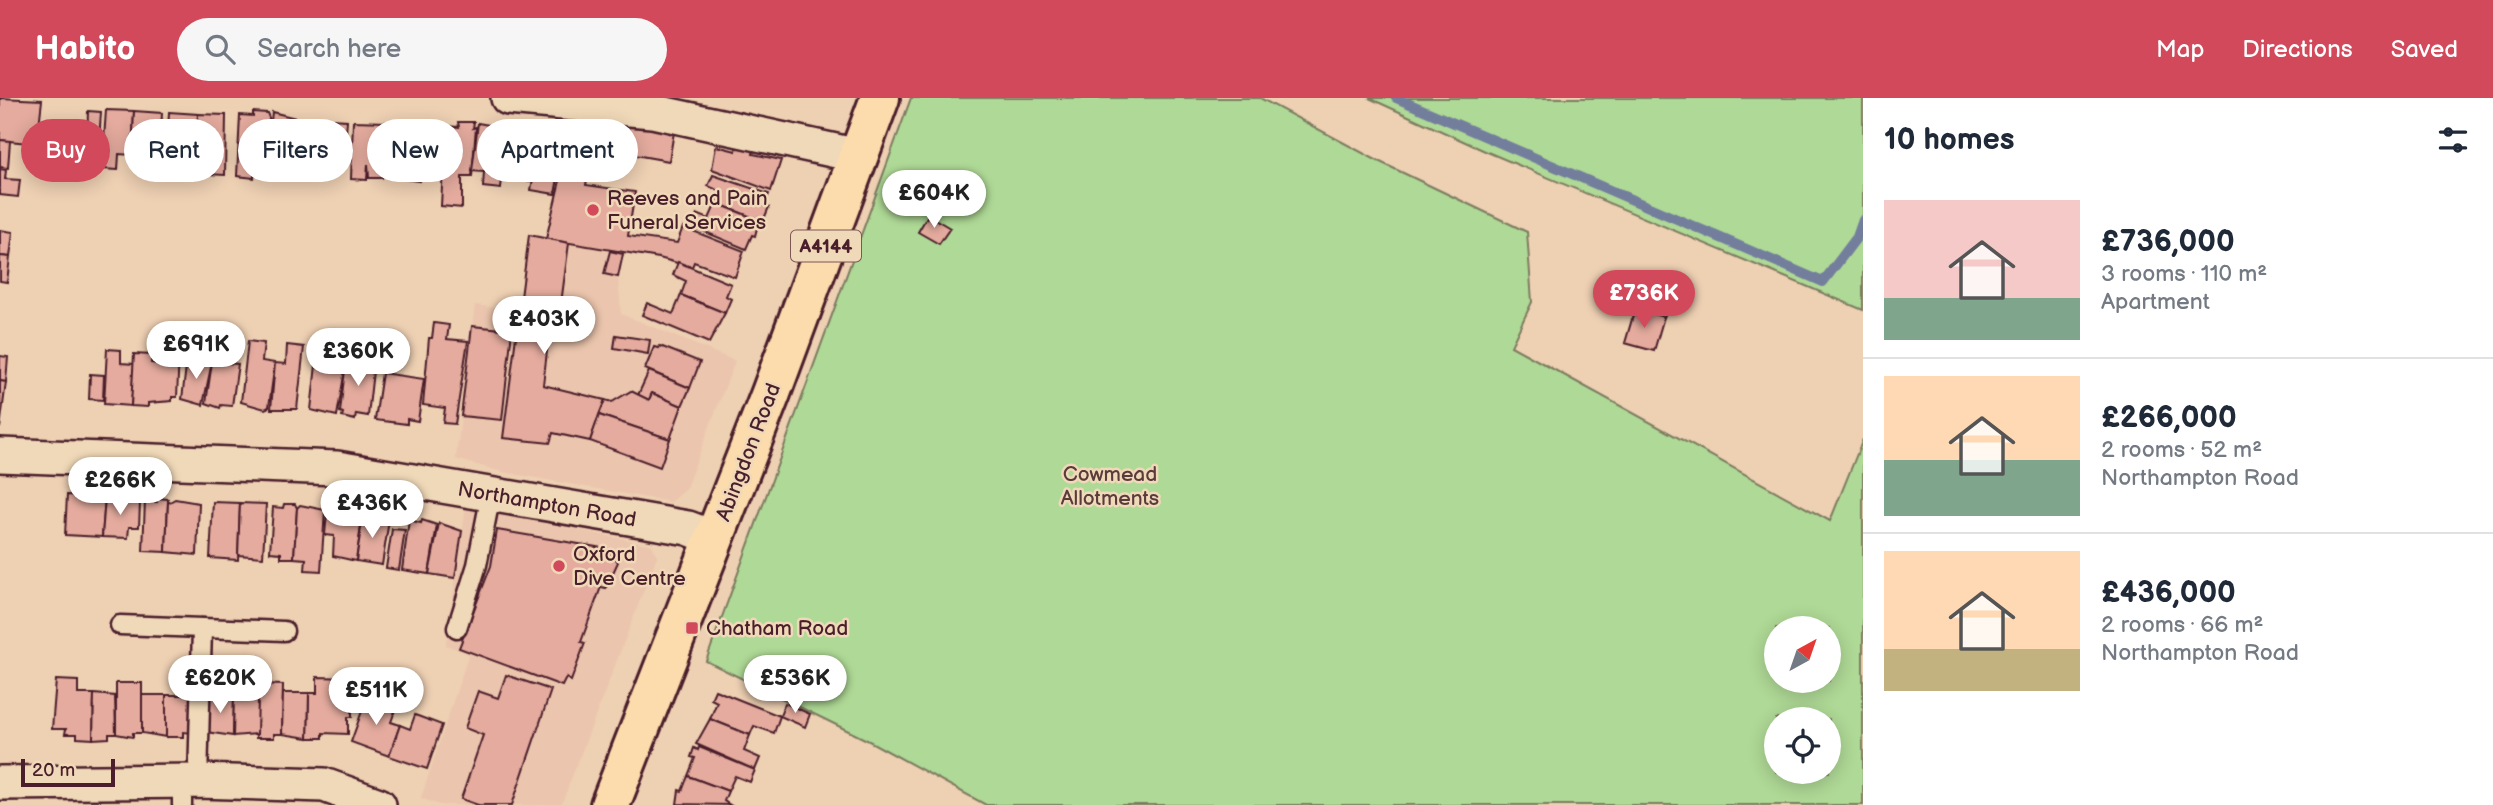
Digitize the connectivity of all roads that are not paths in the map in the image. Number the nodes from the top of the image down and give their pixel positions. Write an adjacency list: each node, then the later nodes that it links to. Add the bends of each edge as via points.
1 (508, 98): 3 (street, via 652,111)
2 (880, 98): 3 (main road, Abingdon Road / A4144)
3 (859, 156): 6 (main road, Abingdon Road / A4144)
4 (0, 455): 5 (street, Northampton Road, via 337,468)
5 (491, 494): 6 (street, Northampton Road, via 688,528); 9 (lane, via 477,565)
6 (715, 538): 14 (main road, Abingdon Road / A4144)
7 (120, 625): 8 (lane)
8 (202, 628): 10 (lane); 12 (lane)
9 (457, 628)
10 (284, 631)
11 (0, 783): 12 (street)
12 (187, 789): 13 (street, via 324,785)
13 (379, 805)
14 (610, 805)

